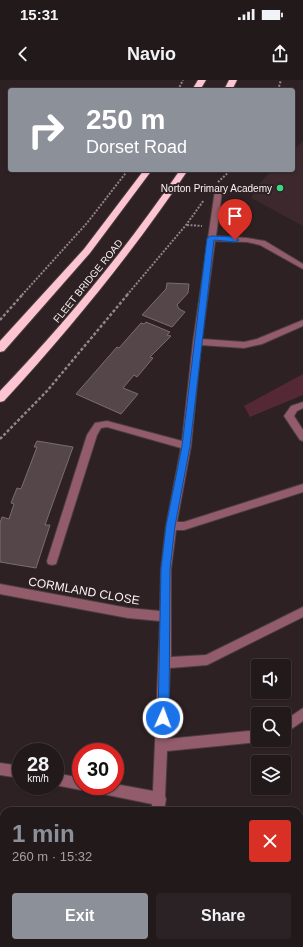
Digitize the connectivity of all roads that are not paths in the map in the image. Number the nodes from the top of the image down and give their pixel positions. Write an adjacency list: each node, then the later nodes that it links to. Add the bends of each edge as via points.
1 (147, 172): 8 (highway, FLEET BRIDGE ROAD, via 88,251)
2 (183, 172): 9 (highway, FLEET BRIDGE ROAD, via 117,266)
3 (217, 188): 4 (street)
4 (211, 238): 5 (street, via 262,243); 7 (street)
5 (303, 267)
6 (303, 323): 7 (street, via 259,342)
7 (197, 342): 12 (street)
8 (0, 348)
9 (0, 398)
10 (303, 405): 11 (street, via 290,411 289,416)
11 (303, 437)
12 (186, 446): 14 (street); 15 (street, via 107,424 98,425 92,435)
13 (303, 488): 14 (street, via 184,526)
14 (171, 526): 18 (street)
15 (52, 561)
16 (0, 589): 18 (street, CORMLAND CLOSE, via 128,613)
17 (303, 612): 19 (street, via 207,660)
18 (164, 616): 19 (street)
19 (166, 663): 23 (street)
20 (303, 714): 21 (street)
21 (291, 723)
22 (251, 737): 23 (street)
23 (162, 746): 27 (street)
24 (0, 768): 25 (street)
25 (12, 770)
26 (124, 795): 27 (street)
27 (159, 805)

